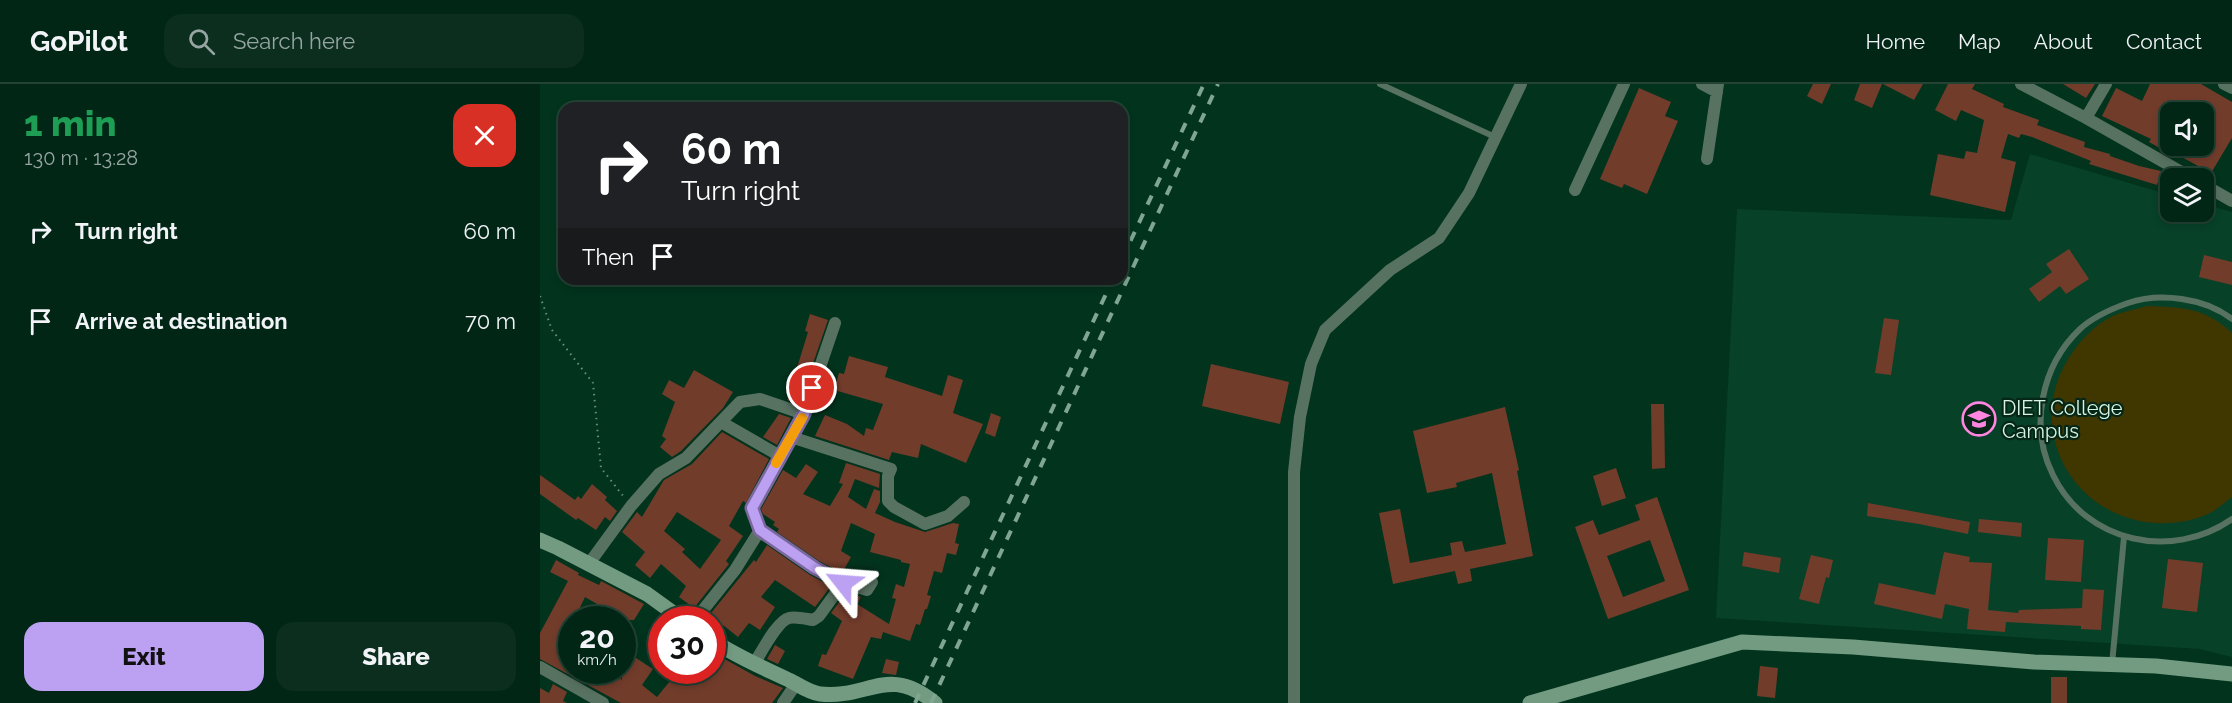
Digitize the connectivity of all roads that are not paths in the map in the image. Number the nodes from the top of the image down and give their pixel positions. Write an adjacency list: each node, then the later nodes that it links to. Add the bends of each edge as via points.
1 (1380, 84): 11 (lane)
2 (1521, 84): 11 (street)
3 (1624, 84): 14 (street)
4 (1702, 84): 8 (street)
5 (2021, 84): 10 (street)
6 (2106, 84): 10 (street)
7 (2224, 84): 9 (street)
8 (1718, 88): 12 (street)
9 (2232, 88)
10 (2086, 118): 13 (street)
11 (1496, 137): 42 (street, via 1469,193 1439,238 1390,270 1325,330 1311,364 1294,472)
12 (1707, 159)
13 (2174, 168)
14 (1575, 190)
15 (2214, 191): 16 (street)
16 (2232, 201)
17 (2232, 319): 26 (lane, via 2200,303 2169,297 2137,300 2098,316 2060,353 2046,382 2040,414 2043,446 2053,476 2072,502 2096,523)
18 (835, 323): 19 (street)
19 (804, 414): 20 (street, via 760,399 740,402); 21 (street)
20 (721, 422): 22 (street); 28 (street, via 686,458 658,474)
21 (791, 437): 22 (street); 23 (street, via 891,469 888,501 925,524 948,516)
22 (780, 456): 25 (street, via 752,508)
23 (964, 502)
24 (2232, 519): 26 (lane, via 2188,540 2156,543)
25 (760, 530): 30 (street); 32 (street)
26 (2124, 537): 35 (lane)
27 (540, 540): 28 (street)
28 (588, 564): 31 (street)
29 (872, 582): 30 (street, via 867,590)
30 (843, 583): 34 (street, via 813,620 785,620)
31 (664, 606)
32 (707, 606)
33 (726, 649): 34 (street)
34 (754, 664): 38 (street)
35 (2112, 664): 37 (street); 43 (street, via 1742,642)
36 (540, 667): 39 (street)
37 (2232, 674)
38 (796, 684): 40 (street); 41 (street, via 818,694 842,694 889,683 907,686)
39 (603, 703)
40 (783, 703)
41 (935, 703)
42 (1294, 703)
43 (1530, 703)

